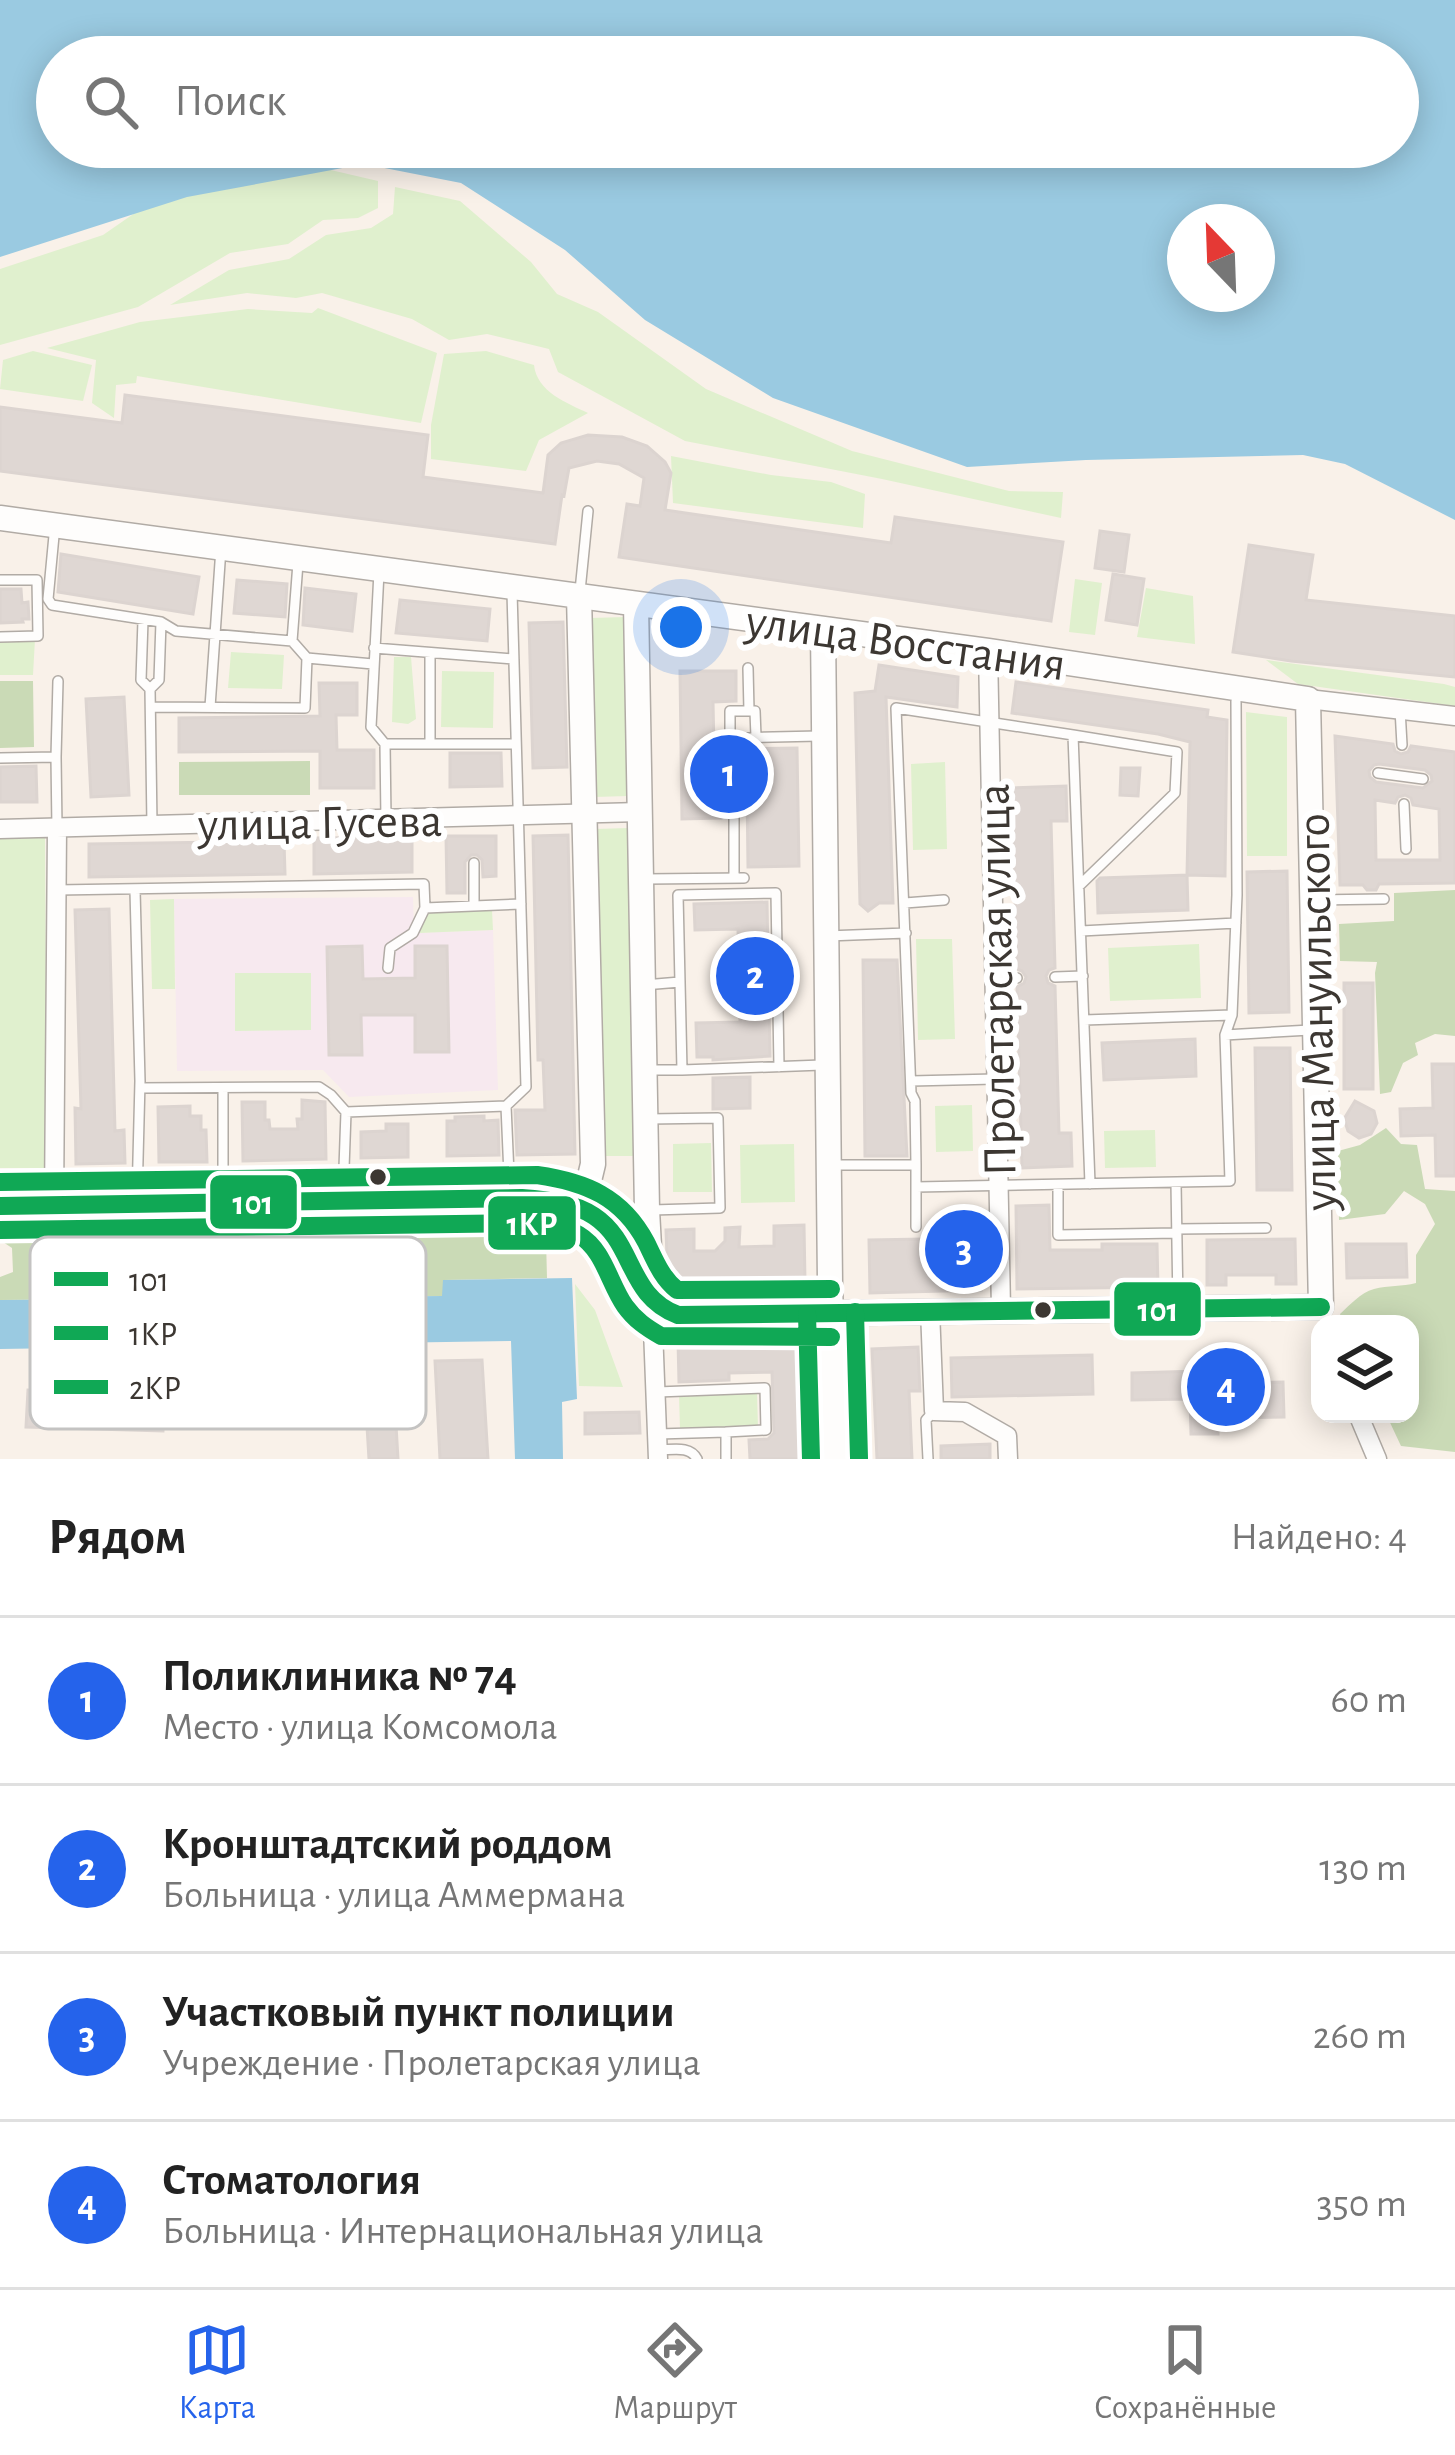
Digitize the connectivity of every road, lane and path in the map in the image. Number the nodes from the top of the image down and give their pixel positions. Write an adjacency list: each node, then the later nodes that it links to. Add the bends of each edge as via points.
1 (588, 511): 9 (lane)
2 (0, 518): 3 (street, улица Восстания)
3 (55, 525): 4 (street, улица Восстания); 11 (lane, via 52,605)
4 (221, 548): 5 (street, улица Восстания); 14 (lane)
5 (298, 558): 6 (street, улица Восстания); 16 (lane)
6 (379, 569): 8 (street, улица Восстания); 17 (lane)
7 (0, 580): 15 (lane, via 37,580 38,636)
8 (512, 587): 9 (street, улица Восстания); 21 (lane)
9 (579, 596): 10 (street, улица Восстания); 48 (street)
10 (636, 604): 13 (street, улица Восстания); 47 (street)
11 (143, 620): 12 (lane); 25 (lane, via 141,680)
12 (161, 622): 14 (lane); 25 (lane, via 159,680)
13 (824, 629): 18 (street, улица Восстания); 35 (street)
14 (214, 634): 16 (lane); 29 (lane)
15 (0, 637)
16 (292, 641): 20 (lane)
17 (374, 648): 19 (lane); 22 (lane)
18 (988, 651): 26 (street, улица Восстания); 33 (street, Пролетарская улица)
19 (430, 652): 21 (lane); 38 (lane)
20 (307, 658): 22 (lane); 29 (lane, via 304,708)
21 (514, 659): 39 (lane)
22 (374, 664): 37 (lane, via 371,727)
23 (748, 668): 31 (lane)
24 (58, 681): 41 (lane)
25 (150, 689): 28 (lane)
26 (1308, 699): 30 (street, улица Восстания); 62 (street, улица Мануильского)
27 (1236, 700): 67 (lane)
28 (151, 707): 29 (lane); 51 (lane)
29 (210, 707)
30 (1400, 709): 32 (street, улица Восстания); 40 (lane)
31 (749, 711): 36 (lane); 36 (lane, via 730,711 730,738)
32 (1455, 716)
33 (990, 721): 34 (lane); 63 (lane, via 896,708); 74 (street, Пролетарская улица)
34 (1073, 735): 57 (lane); 57 (lane, via 1177,752 1175,793)
35 (824, 736): 36 (lane); 70 (street)
36 (756, 737)
37 (385, 744): 38 (lane); 50 (lane)
38 (430, 744): 39 (lane)
39 (516, 744): 49 (lane)
40 (1402, 745)
41 (56, 757): 42 (lane); 52 (lane)
42 (0, 758)
43 (1378, 773): 44 (lane)
44 (1423, 779)
45 (1405, 804): 54 (lane)
46 (734, 808): 56 (lane, via 739,878)
47 (640, 812): 48 (street, улица Гусева); 56 (street)
48 (585, 814): 49 (street, улица Гусева); 106 (street, via 593,1164)
49 (519, 815): 50 (street, улица Гусева); 64 (lane)
50 (386, 819): 51 (street, улица Гусева)
51 (152, 825): 52 (street, улица Гусева)
52 (57, 828): 53 (street, улица Гусева); 58 (street)
53 (0, 829)
54 (1406, 849)
55 (474, 863): 65 (lane)
56 (641, 879): 77 (street)
57 (1079, 886): 68 (lane)
58 (57, 890): 59 (lane); 104 (street)
59 (135, 890): 66 (lane, via 424,884); 88 (lane)
60 (1384, 899): 62 (lane)
61 (944, 900): 63 (lane)
62 (1312, 900): 80 (street, улица Мануильского)
63 (904, 903): 69 (lane)
64 (521, 904): 65 (lane); 90 (lane, via 526,1088)
65 (474, 905): 66 (lane)
66 (424, 908): 71 (lane, via 413,933 390,949)
67 (1236, 923): 68 (lane); 78 (lane)
68 (1081, 931): 72 (lane)
69 (906, 933): 70 (lane); 87 (lane)
70 (826, 935): 82 (street)
71 (388, 968)
72 (1083, 976): 73 (lane); 79 (lane)
73 (1055, 977)
74 (994, 978): 75 (lane); 86 (street, Пролетарская улица)
75 (1017, 978)
76 (680, 982): 77 (lane); 83 (lane, via 679,895 776,893); 85 (lane)
77 (643, 985): 84 (street)
78 (1232, 1015): 79 (lane); 81 (lane)
79 (1084, 1020): 96 (lane)
80 (1316, 1030): 81 (lane); 116 (street, улица Мануильского)
81 (1226, 1035): 95 (lane, via 1230,1181)
82 (828, 1065): 83 (lane); 93 (street)
83 (779, 1067): 85 (lane)
84 (644, 1070): 85 (lane); 92 (street)
85 (682, 1070)
86 (996, 1079): 87 (lane); 98 (street, Пролетарская улица)
87 (911, 1081): 94 (lane)
88 (140, 1088): 89 (lane); 103 (lane)
89 (223, 1088): 91 (lane, via 319,1087); 102 (lane)
90 (506, 1106): 91 (lane); 100 (lane)
91 (346, 1112): 101 (lane)
92 (645, 1119): 107 (street); 107 (lane, via 718,1118 720,1186 720,1208)
93 (829, 1165): 94 (lane); 115 (street)
94 (916, 1166): 99 (lane)
95 (1176, 1183): 96 (lane); 110 (lane)
96 (1090, 1184): 97 (lane)
97 (1058, 1185): 98 (lane); 110 (lane, via 1058,1235)
98 (999, 1186): 99 (lane); 112 (street, Пролетарская улица)
99 (916, 1187): 108 (lane)
100 (510, 1198): 101 (street); 106 (street)
101 (343, 1201): 102 (street)
102 (223, 1202): 103 (street)
103 (137, 1204): 104 (street)
104 (54, 1205): 105 (street)
105 (0, 1206)
106 (582, 1210): 111 (street, via 609,1228)
107 (647, 1210): 111 (street)
108 (916, 1227)
109 (1266, 1228): 110 (lane)
110 (1177, 1231): 114 (lane)
111 (652, 1303): 115 (street, via 678,1316); 118 (street)
112 (1001, 1309): 113 (street); 114 (street)
113 (930, 1310): 115 (street); 119 (street)
114 (1178, 1310): 117 (street)
115 (831, 1313): 125 (street)
116 (1323, 1315)
117 (1311, 1316)
118 (656, 1392): 121 (lane, via 765,1388 766,1430); 122 (street)
119 (934, 1411): 126 (lane, via 926,1420); 127 (street, via 965,1412 1007,1436)
120 (1362, 1423): 128 (street)
121 (726, 1432): 122 (lane); 124 (lane)
122 (658, 1448): 123 (lane, via 686,1449)
123 (697, 1459)
124 (727, 1459)
125 (835, 1459)
126 (928, 1459)
127 (1008, 1459)
128 (1377, 1459)

